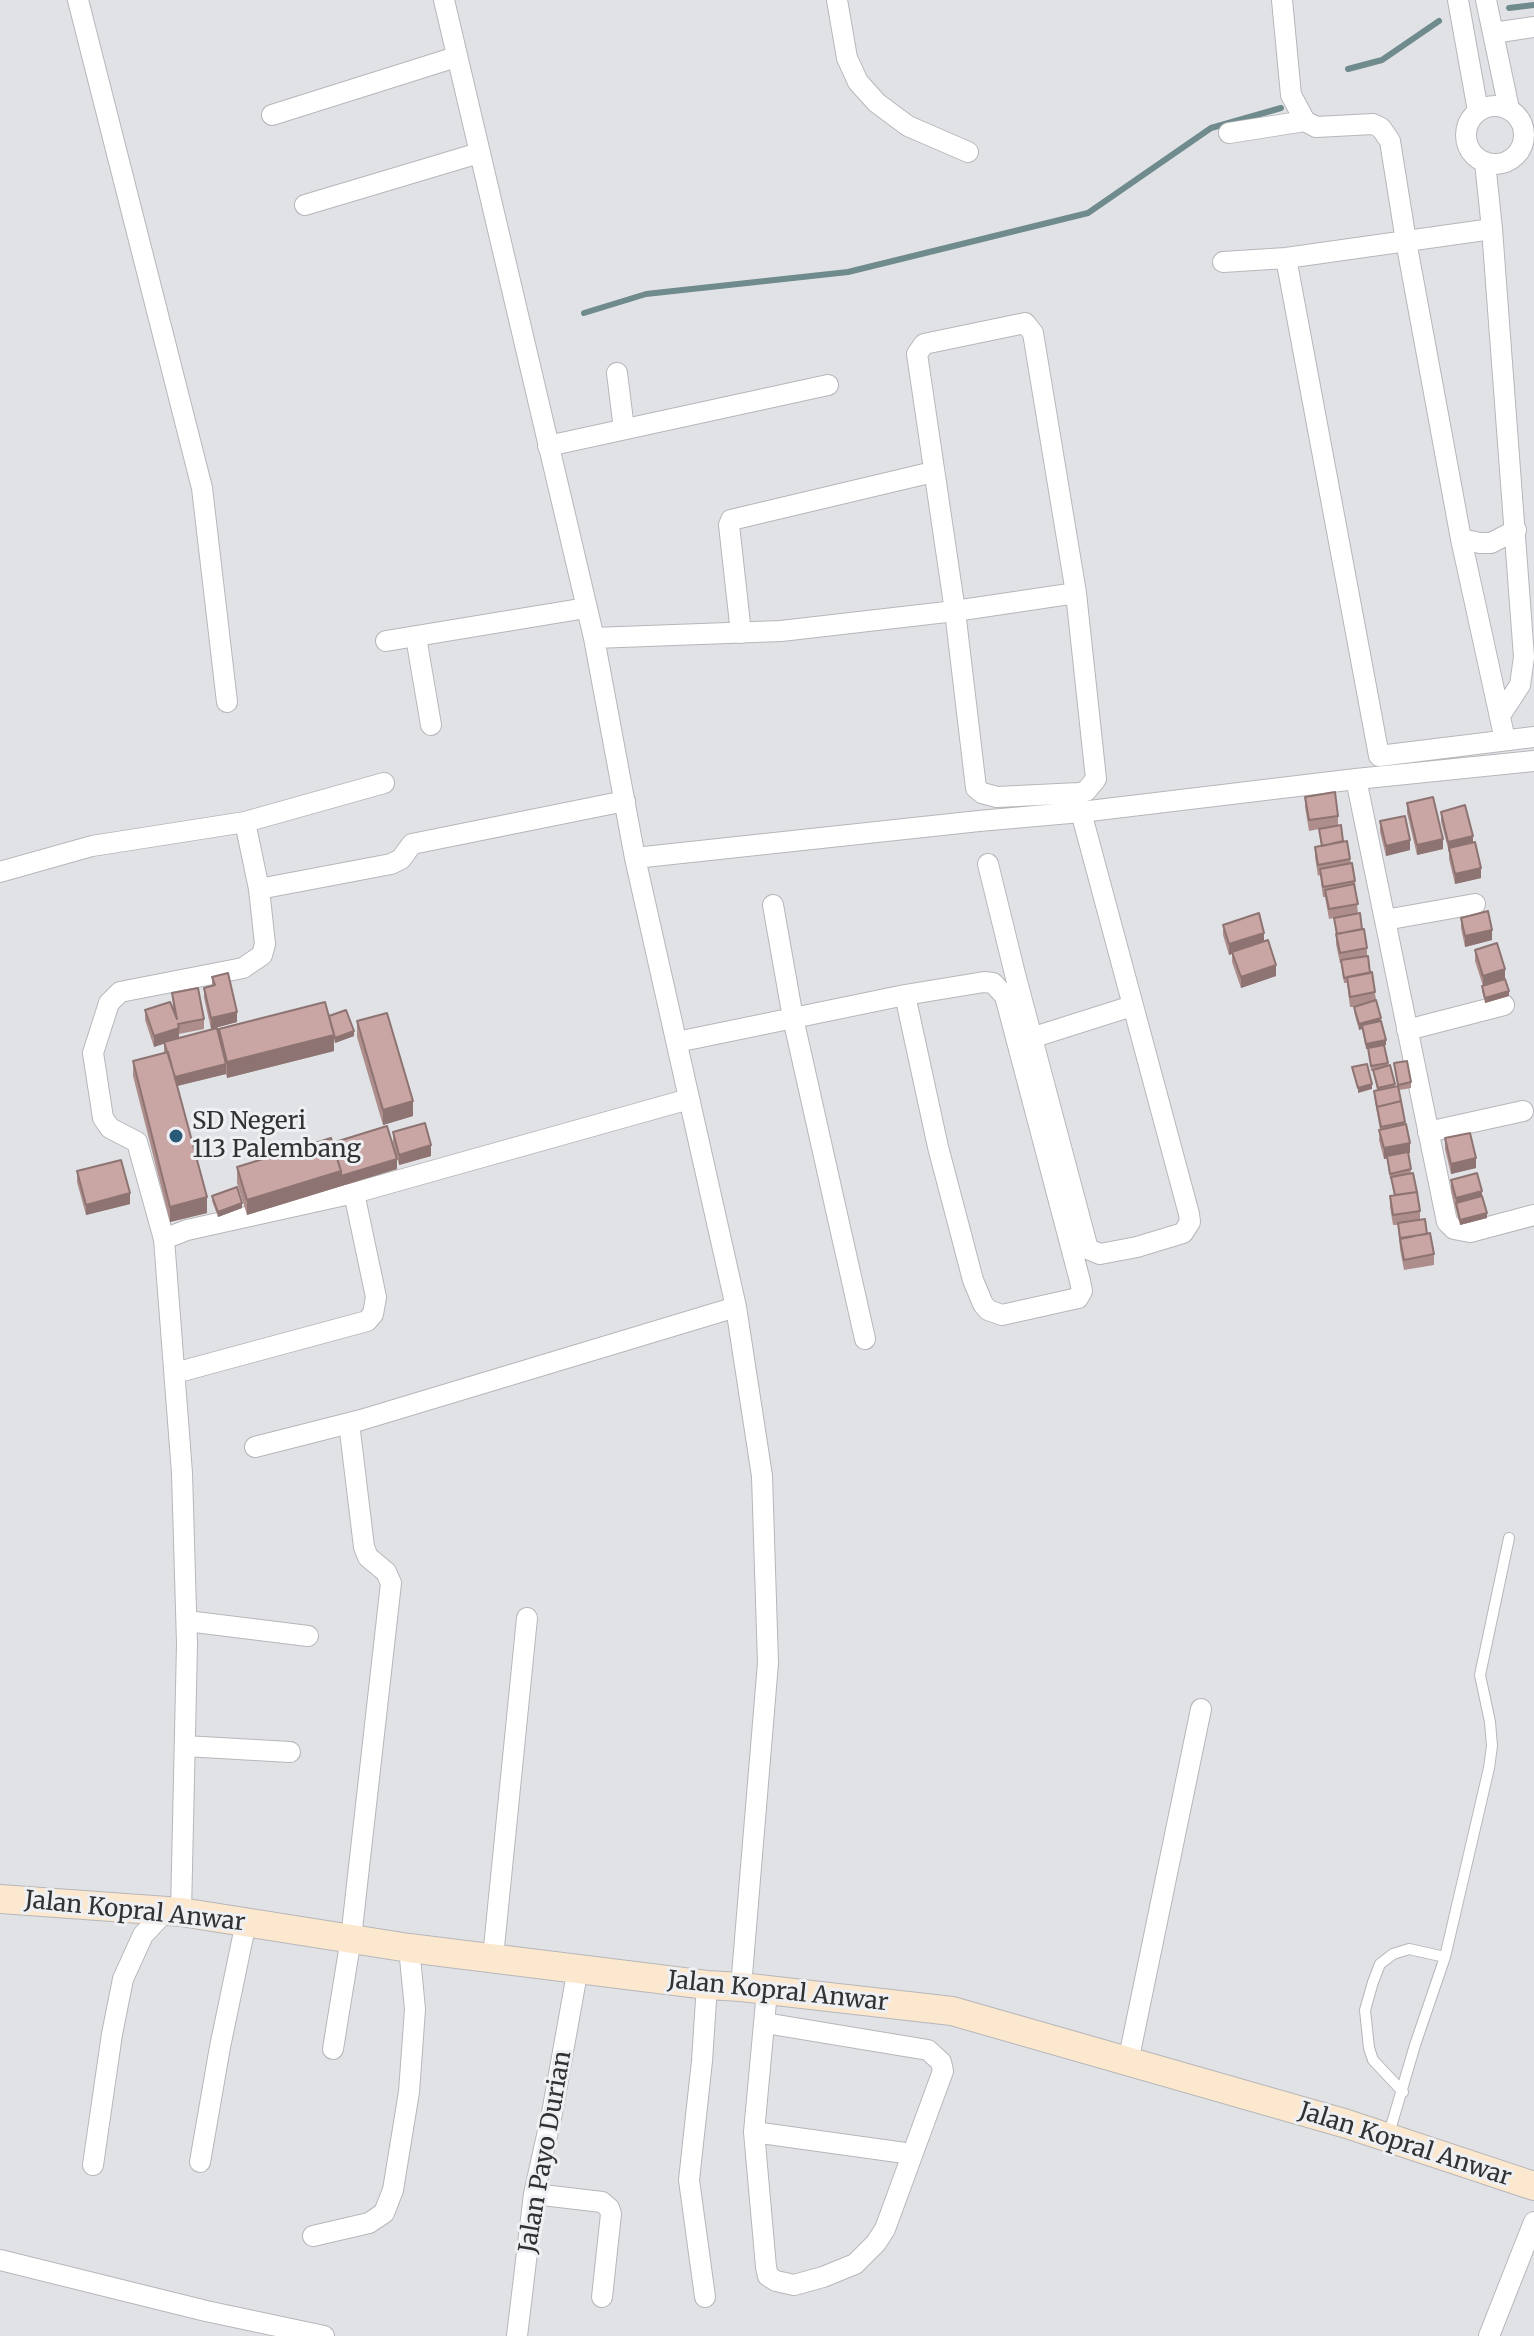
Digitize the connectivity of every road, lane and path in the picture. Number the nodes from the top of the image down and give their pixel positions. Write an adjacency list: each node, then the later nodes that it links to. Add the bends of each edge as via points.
1 (78, 0): 38 (street, via 202,488)
2 (444, 0): 9 (street)
3 (837, 0): 16 (street, via 847,58 858,82 908,126)
4 (1282, 0): 13 (street, via 1291,95)
5 (1458, 0): 11 (street)
6 (1486, 0): 8 (street)
7 (1534, 27): 8 (street)
8 (1493, 33): 10 (street)
9 (456, 57): 12 (street); 17 (street)
10 (1509, 109): 11 (street, via 1491,105); 15 (street, via 1522,124)
11 (1478, 111): 18 (street, via 1469,122 1467,141)
12 (272, 115)
13 (1305, 121): 14 (street); 21 (street, via 1316,127 1373,124 1388,134)
14 (1229, 133)
15 (1529, 145): 18 (street, via 1506,162)
16 (968, 152)
17 (479, 153): 19 (street); 27 (street)
18 (1485, 162): 20 (street)
19 (305, 205)
20 (1492, 229): 21 (street); 29 (street)
21 (1406, 241): 22 (street); 30 (street)
22 (1286, 258): 23 (street); 42 (street, via 1379,756)
23 (1223, 262)
24 (617, 373): 26 (street)
25 (828, 385): 26 (street)
26 (624, 429): 27 (street)
27 (548, 446): 32 (street)
28 (933, 472): 31 (street, via 917,354 921,346 1028,325); 33 (street); 34 (street, via 731,520)
29 (1516, 530): 30 (street, via 1491,543); 39 (street, via 1523,671)
30 (1461, 539): 39 (street)
31 (1076, 593): 33 (street); 33 (street, via 1096,779 1079,793 997,797 976,788)
32 (586, 608): 35 (street); 36 (street)
33 (955, 611): 34 (street)
34 (741, 633): 36 (street)
35 (416, 637): 37 (street); 40 (street)
36 (594, 638): 46 (street)
37 (386, 641)
38 (227, 702)
39 (1501, 714): 42 (street)
40 (431, 725)
41 (1534, 737): 42 (street)
42 (1505, 740)
43 (1534, 761): 44 (street)
44 (1356, 779): 47 (street); 55 (street)
45 (384, 783): 48 (street)
46 (625, 801): 49 (street); 52 (street, via 412,844 391,864)
47 (1081, 812): 49 (street); 58 (street)
48 (245, 822): 51 (street, via 92,846); 52 (street)
49 (635, 858): 62 (street)
50 (988, 864): 61 (street)
51 (0, 872)
52 (259, 889): 68 (street, via 262,955 243,968 120,992 109,1003 94,1046 103,1118 110,1128 137,1142)
53 (1475, 904): 55 (street)
54 (773, 905): 59 (street)
55 (1385, 920): 60 (street)
56 (905, 995): 56 (street, via 984,982 993,983 1005,996 1080,1281 1078,1298 1002,1315 983,1304 938,1147); 59 (street)
57 (1504, 1005): 60 (street)
58 (1132, 1006): 61 (street); 61 (street, via 1190,1222 1183,1233 1100,1254 1088,1249)
59 (793, 1018): 62 (street); 70 (street)
60 (1407, 1030): 65 (street)
61 (1031, 1038)
62 (677, 1042): 63 (street)
63 (689, 1099): 66 (street); 69 (street)
64 (1523, 1111): 65 (street)
65 (1428, 1132): 67 (street, via 1447,1222 1454,1229 1470,1232)
66 (354, 1193): 68 (street); 71 (street, via 376,1297 367,1321)
67 (1534, 1215)
68 (164, 1239): 71 (street)
69 (736, 1307): 72 (street); 90 (street, via 762,1476 768,1663)
70 (865, 1339)
71 (175, 1373): 76 (street)
72 (349, 1423): 73 (street); 84 (street, via 364,1547 391,1583)
73 (255, 1447)
74 (1509, 1538): 87 (lane, via 1480,1675 1492,1746)
75 (527, 1618): 86 (street)
76 (187, 1621): 77 (street); 79 (street)
77 (308, 1636)
78 (1201, 1709): 93 (street)
79 (185, 1746): 80 (street); 82 (street)
80 (290, 1752)
81 (0, 1899): 82 (street, Jalan Kopral Anwar)
82 (173, 1912): 83 (street, Jalan Kopral Anwar); 99 (street, via 143,1935 123,1979)
83 (246, 1922): 84 (street, Jalan Kopral Anwar); 98 (street)
84 (351, 1938): 85 (street, Jalan Kopral Anwar); 92 (street)
85 (409, 1948): 86 (street, Jalan Kopral Anwar); 103 (street, via 415,2009 409,2092 393,2190 384,2213 369,2223)
86 (493, 1957): 88 (street, Jalan Kopral Anwar)
87 (1445, 1957): 94 (lane); 94 (lane, via 1409,1949 1393,1954 1380,1964 1373,1982 1365,2010 1369,2048 1373,2060)
88 (578, 1968): 89 (street, Jalan Kopral Anwar); 101 (street, Jalan Payo Durian)
89 (707, 1985): 90 (street, Jalan Kopral Anwar); 106 (street, via 689,2180)
90 (754, 1989): 91 (street); 93 (street, Jalan Kopral Anwar, via 952,2011)
91 (765, 2023): 95 (street); 97 (street, via 935,2055 943,2071)
92 (333, 2049)
93 (1128, 2062): 96 (street, Jalan Kopral Anwar)
94 (1403, 2092): 96 (lane)
95 (754, 2132): 97 (street); 97 (street, via 768,2276 794,2285 855,2264 868,2253 885,2229)
96 (1388, 2139): 100 (street, Jalan Kopral Anwar)
97 (912, 2154)
98 (200, 2162)
99 (93, 2165)
100 (1534, 2186)
101 (534, 2194): 105 (street, via 602,2202 609,2208); 108 (street, Jalan Payo Durian)
102 (1534, 2222): 109 (street)
103 (313, 2236)
104 (0, 2260): 107 (street)
105 (602, 2297)
106 (705, 2297)
107 (324, 2336)
108 (517, 2336)
109 (1489, 2336)

